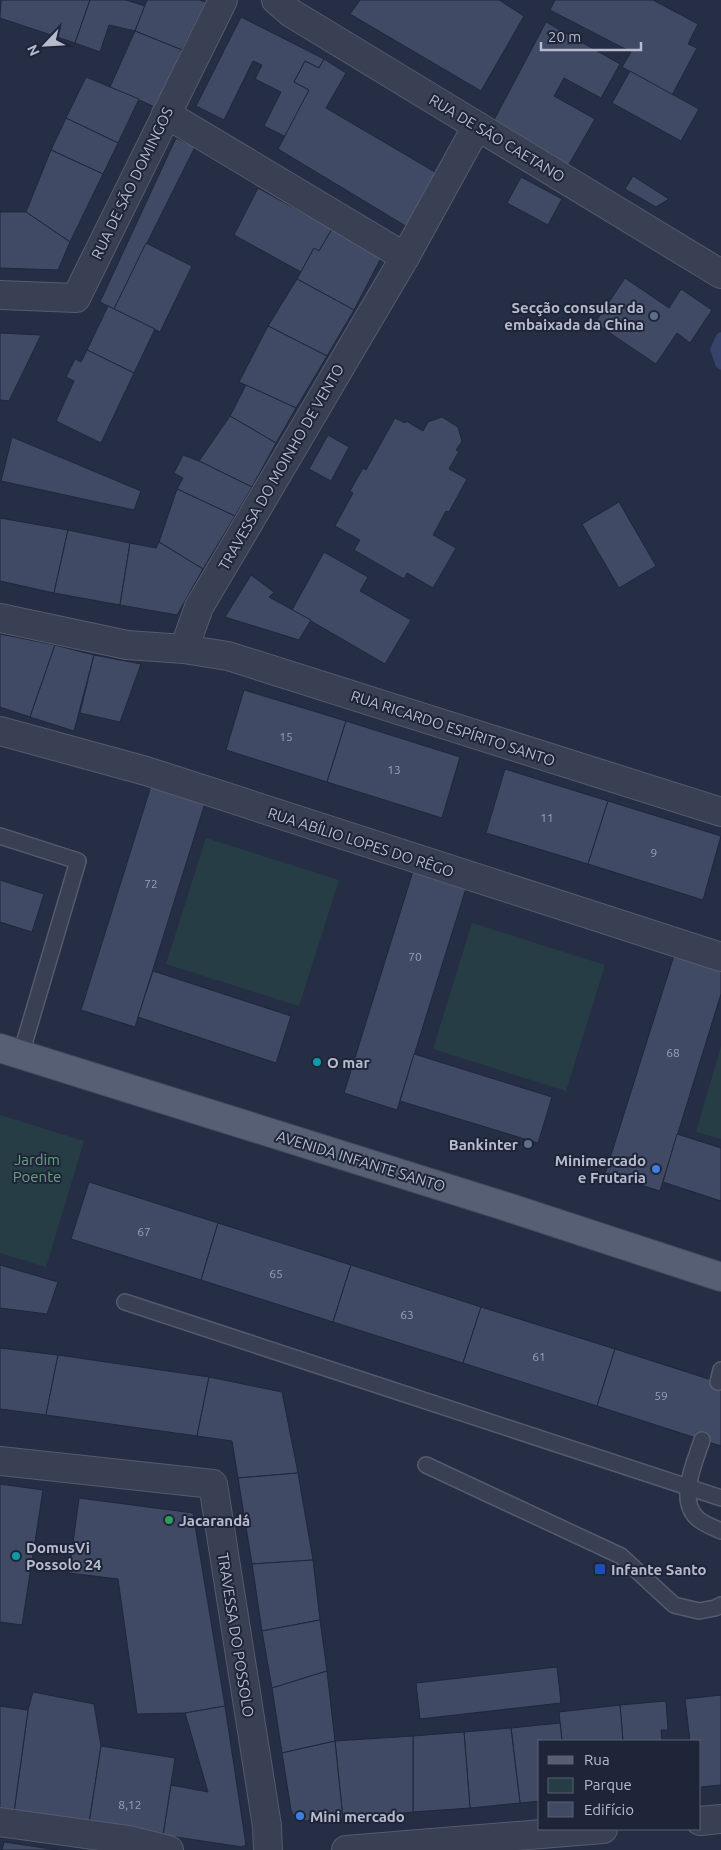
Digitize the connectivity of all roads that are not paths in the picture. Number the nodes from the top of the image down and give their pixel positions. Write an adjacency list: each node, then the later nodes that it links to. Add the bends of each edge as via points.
1 (223, 0): 3 (street, RUA DE SÃO DOMINGOS)
2 (276, 0): 4 (street, RUA DE SÃO CAETANO, via 291,14)
3 (166, 114): 5 (street); 7 (street, RUA DE SÃO DOMINGOS, via 76,298)
4 (477, 126): 5 (street, TRAVESSA DO MOINHO DE VENTO); 6 (street, RUA DE SÃO CAETANO)
5 (405, 257): 9 (street, TRAVESSA DO MOINHO DE VENTO, via 199,607)
6 (721, 274)
7 (0, 295)
8 (0, 618): 9 (street, via 127,645)
9 (184, 649): 11 (street, RUA RICARDO ESPÍRITO SANTO, via 228,656)
10 (0, 730): 13 (street, RUA ABÍLIO LOPES DO RÊGO, via 146,771)
11 (721, 812)
12 (0, 836): 14 (lane, via 78,861)
13 (721, 957)
14 (10, 1051): 15 (main road, AVENIDA INFANTE SANTO, via 501,1204)
15 (721, 1277)
16 (125, 1302): 20 (lane)
17 (702, 1440): 20 (lane)
18 (0, 1461): 29 (street, TRAVESSA DO POSSOLO, via 213,1484 267,1826)
19 (426, 1465): 23 (lane, via 620,1556 674,1605 699,1611)
20 (688, 1488): 21 (lane); 22 (lane, via 690,1510 698,1520)
21 (721, 1498)
22 (721, 1531)
23 (721, 1605)
24 (721, 1819): 25 (street)
25 (701, 1821)
26 (0, 1822): 28 (street, via 129,1840)
27 (591, 1830): 30 (street)
28 (169, 1850)
29 (268, 1850)
30 (346, 1850)

